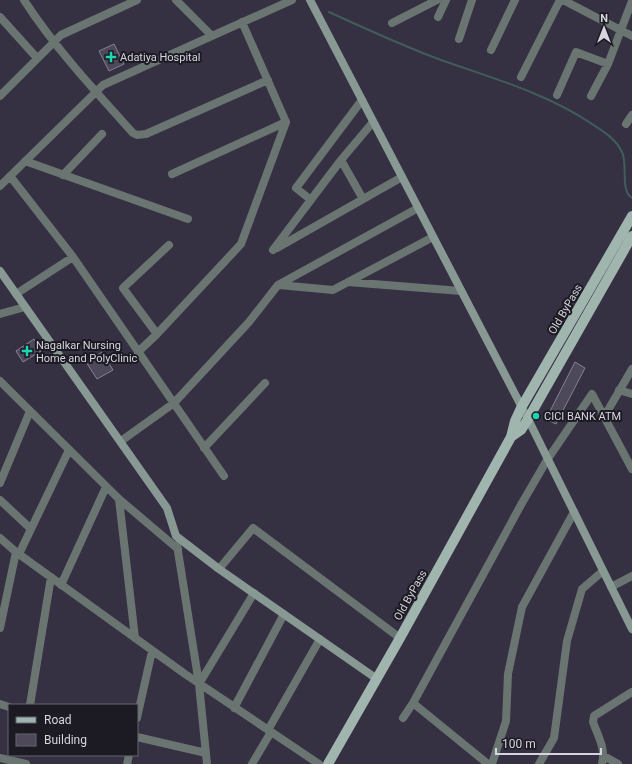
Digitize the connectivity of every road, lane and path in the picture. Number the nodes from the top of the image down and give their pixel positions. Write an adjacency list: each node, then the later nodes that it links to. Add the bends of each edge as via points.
1 (24, 0): 20 (street)
2 (137, 0): 20 (street, via 61,35)
3 (176, 0): 17 (street)
4 (292, 0): 14 (street)
5 (310, 0): 30 (main road)
6 (437, 0): 15 (street)
7 (446, 0): 13 (street)
8 (472, 0): 19 (street)
9 (515, 0): 21 (street)
10 (562, 0): 16 (street); 24 (street)
11 (632, 1): 16 (street)
12 (0, 17): 22 (street)
13 (438, 17)
14 (242, 22): 17 (street); 25 (street)
15 (392, 23)
16 (622, 29): 18 (street); 23 (street)
17 (212, 36): 26 (street, via 103,85)
18 (632, 36)
19 (459, 39)
20 (55, 43): 22 (street); 26 (street)
21 (491, 50)
22 (37, 58): 27 (street)
23 (608, 64): 28 (street, via 576,52); 29 (street)
24 (521, 77)
25 (268, 80): 26 (street, via 141,135 133,133); 32 (street)
26 (96, 92): 37 (street)
27 (1, 94)
28 (557, 95)
29 (591, 96)
30 (362, 100): 33 (main road); 43 (street, via 296,188)
31 (632, 115): 34 (street)
32 (286, 122): 38 (street); 59 (street, via 241,244)
33 (373, 122): 36 (street); 40 (main road)
34 (626, 124)
35 (102, 134): 39 (street)
36 (341, 160): 42 (street); 43 (street)
37 (25, 161): 39 (street); 41 (street)
38 (172, 174)
39 (63, 175): 46 (street)
40 (402, 177): 42 (street); 44 (main road)
41 (4, 179): 51 (street)
42 (363, 199): 43 (street, via 273,250)
43 (311, 200)
44 (418, 208): 48 (main road); 54 (street)
45 (632, 216): 50 (main road, Old ByPass)
46 (188, 219)
47 (632, 236): 50 (main road, Old ByPass)
48 (433, 237): 53 (street); 55 (main road)
49 (169, 245): 59 (street, via 123,288)
50 (624, 248): 67 (main road, Old ByPass); 70 (main road, Old ByPass)
51 (73, 257): 56 (street); 60 (street)
52 (1, 274): 56 (main road)
53 (348, 282): 54 (street, via 334,290); 55 (street)
54 (278, 285): 66 (street, via 250,322)
55 (461, 291): 67 (main road)
56 (16, 294): 57 (main road)
57 (25, 307): 58 (street); 72 (main road)
58 (0, 314)
59 (157, 334): 60 (street)
60 (138, 352): 66 (street)
61 (632, 369): 64 (street)
62 (0, 381): 68 (street)
63 (265, 383): 73 (street)
64 (619, 390): 65 (street); 69 (street)
65 (632, 394)
66 (174, 403): 72 (street); 73 (street)
67 (521, 408): 70 (main road); 71 (main road, Old ByPass)
68 (30, 411): 74 (street); 78 (street)
69 (604, 417): 75 (street, via 592,394); 76 (street)
70 (528, 419): 71 (main road, Old ByPass, via 521,430); 75 (main road)
71 (511, 437): 99 (main road, Old ByPass)
72 (120, 441): 84 (main road, via 167,508)
73 (204, 448): 77 (street)
74 (69, 450): 79 (street); 83 (street)
75 (548, 460): 82 (main road); 105 (street)
76 (632, 469)
77 (224, 476)
78 (0, 483)
79 (106, 487): 80 (street); 92 (street)
80 (119, 499): 86 (street); 98 (street)
81 (0, 500): 83 (street)
82 (574, 512): 89 (main road); 121 (street, via 522,607 508,674 506,721)
83 (31, 529): 87 (street)
84 (176, 536): 86 (street); 88 (main road)
85 (0, 538): 87 (street)
86 (178, 548): 103 (street)
87 (18, 553): 91 (street); 96 (street)
88 (219, 569): 94 (main road); 99 (street, via 253,528)
89 (603, 571): 93 (main road); 122 (street, via 582,589 567,640 554,738)
90 (632, 576): 93 (street)
91 (51, 577): 92 (street); 106 (street)
92 (61, 585): 98 (street)
93 (611, 587): 97 (main road)
94 (254, 593): 95 (main road); 103 (street)
95 (284, 614): 100 (main road); 107 (street)
96 (0, 628)
97 (632, 629)
98 (135, 638): 101 (street)
99 (400, 638): 102 (main road, Old ByPass)
100 (320, 639): 102 (main road); 110 (street)
101 (152, 650): 103 (street); 108 (street)
102 (377, 679): 115 (main road, Old ByPass)
103 (199, 684): 107 (street); 112 (street)
104 (632, 692): 114 (street, via 592,718 602,744)
105 (413, 703): 109 (street); 120 (street)
106 (30, 704)
107 (234, 708): 110 (street)
108 (138, 713)
109 (403, 718)
110 (269, 731): 118 (street); 119 (street)
111 (138, 737): 112 (street)
112 (206, 753): 117 (street)
113 (0, 758): 116 (street)
114 (603, 760): 123 (street)
115 (332, 763)
116 (26, 764)
117 (207, 764)
118 (252, 764)
119 (319, 764)
120 (488, 764)
121 (492, 764)
122 (539, 764)
123 (618, 764)

